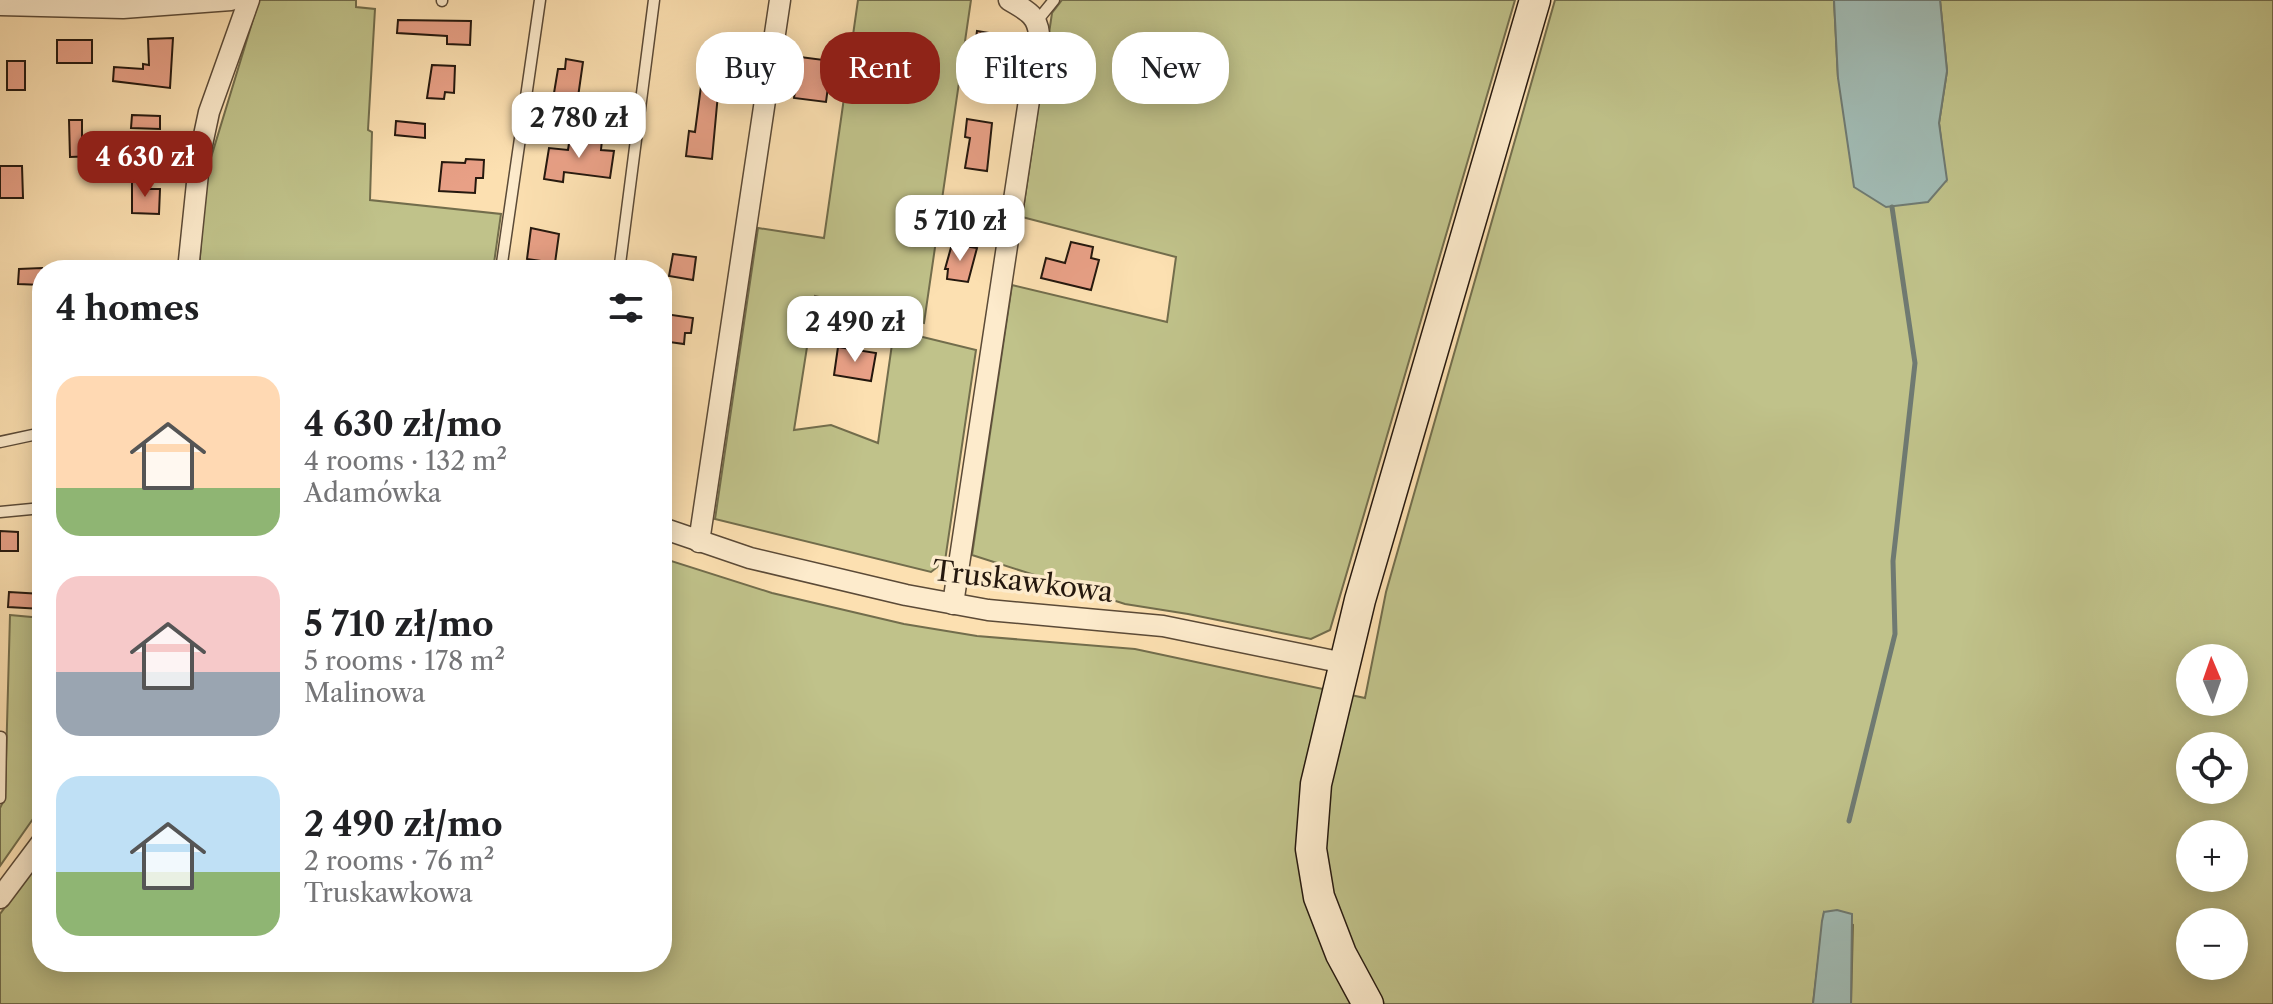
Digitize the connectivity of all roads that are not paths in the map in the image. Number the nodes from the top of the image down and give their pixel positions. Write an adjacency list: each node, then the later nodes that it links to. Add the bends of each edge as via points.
1 (231, 0): 9 (street, via 123,8)
2 (249, 0): 11 (street, via 209,112)
3 (540, 0): 12 (lane)
4 (654, 0): 13 (lane)
5 (780, 0): 19 (street)
6 (1009, 0): 10 (street)
7 (1054, 0): 10 (lane)
8 (1535, 0): 21 (street)
9 (0, 5)
10 (1037, 21): 20 (street)
11 (189, 260)
12 (502, 260)
13 (621, 260)
14 (32, 435): 15 (lane)
15 (0, 442)
16 (32, 509): 17 (lane)
17 (0, 512)
18 (672, 532): 19 (street, Truskawkowa)
19 (699, 542): 20 (street, Truskawkowa)
20 (953, 604): 21 (street, Truskawkowa, via 1163,626)
21 (1344, 663): 26 (street, via 1316,784 1311,849 1325,916)
22 (1, 737): 23 (lane)
23 (0, 798)
24 (32, 855): 25 (street)
25 (0, 898)
26 (1368, 1004)

